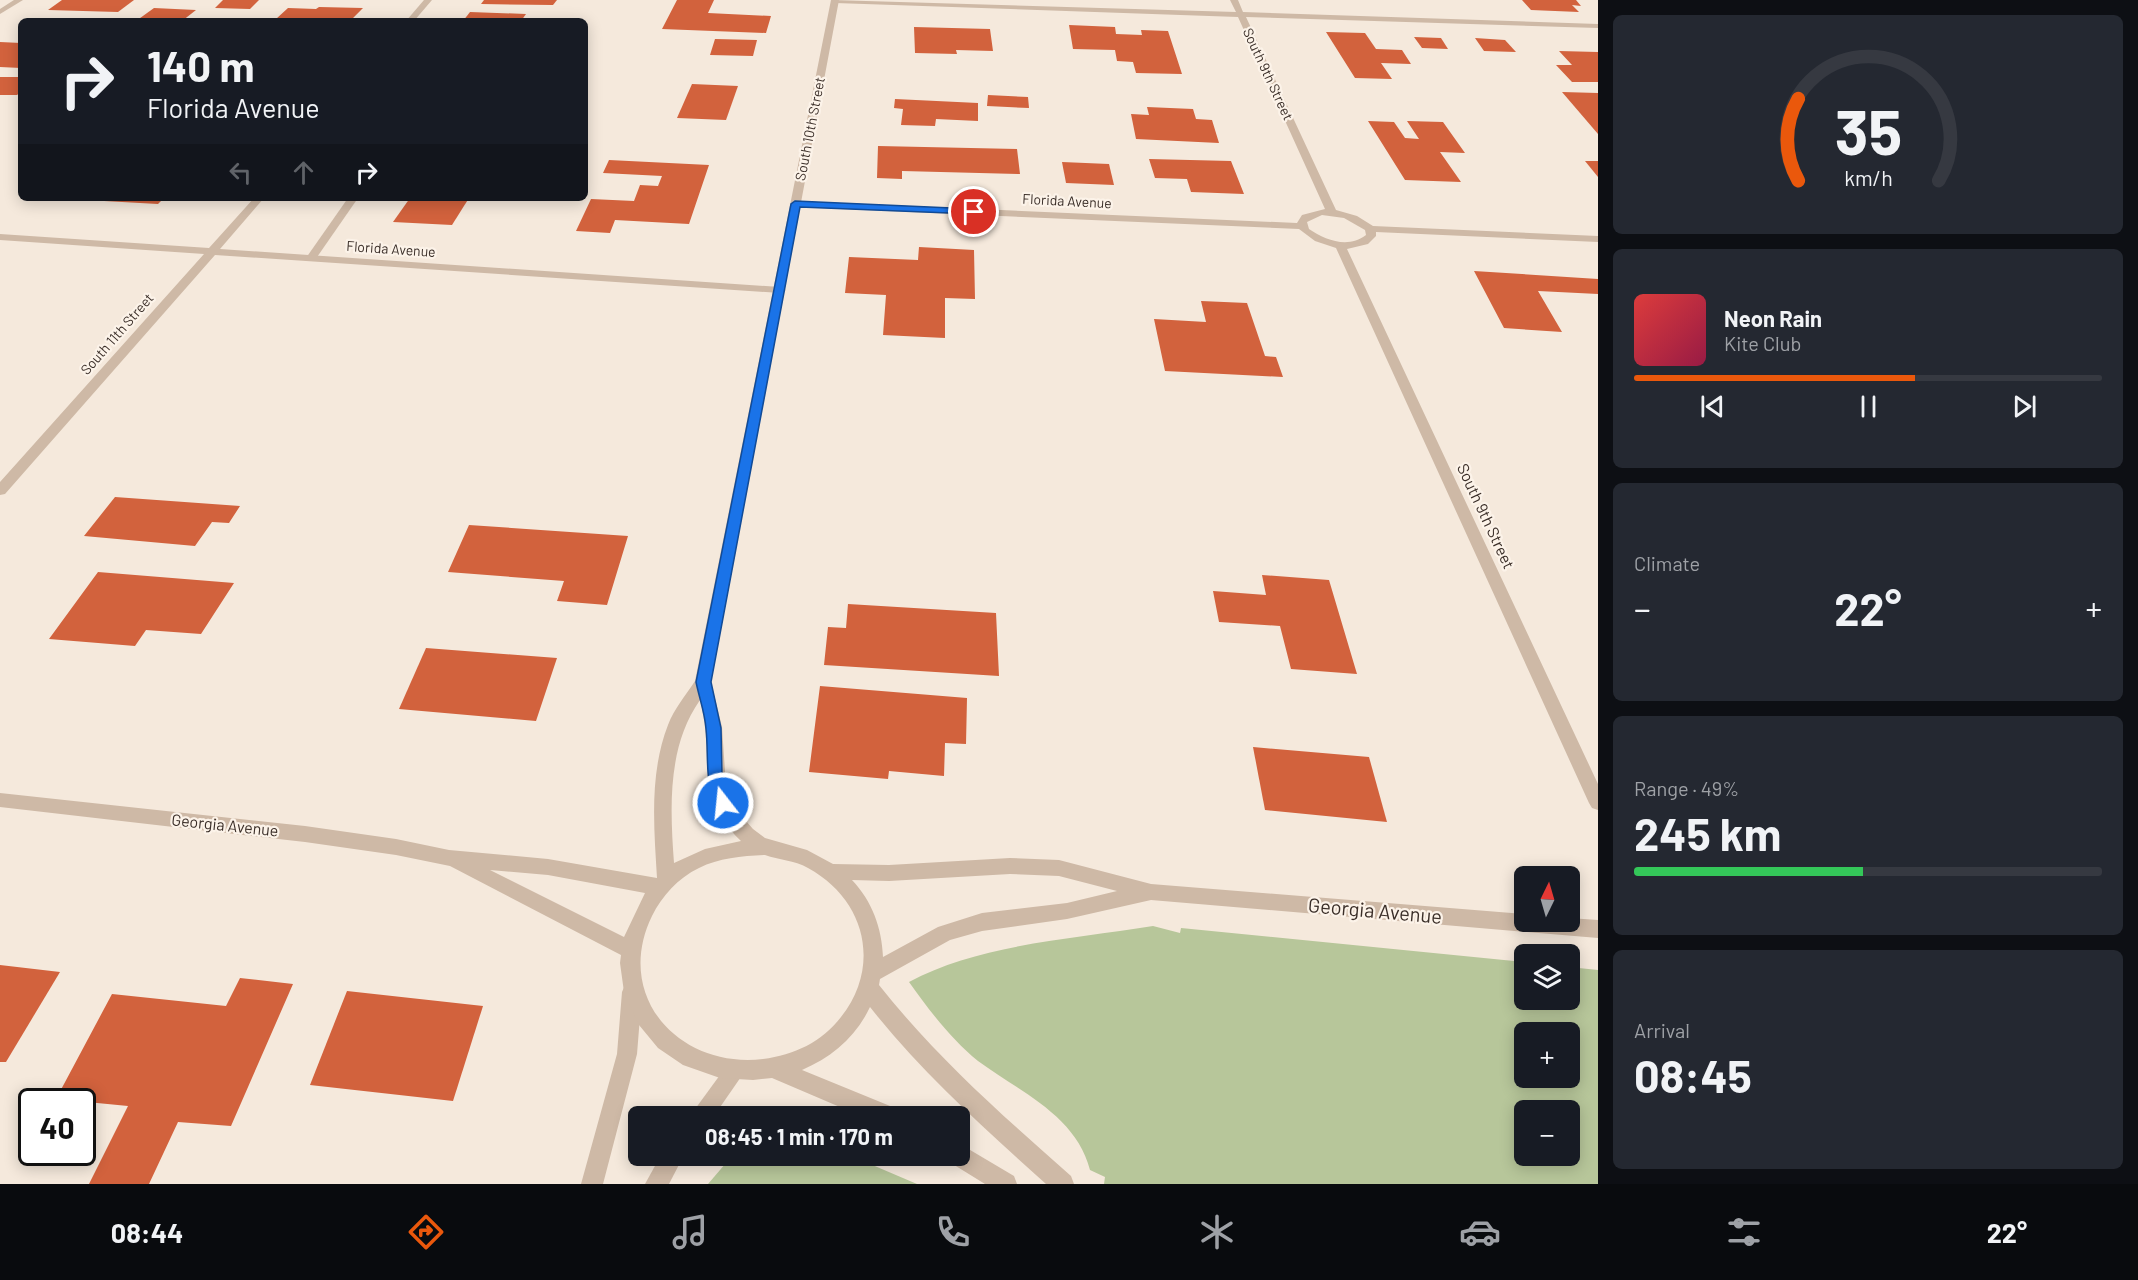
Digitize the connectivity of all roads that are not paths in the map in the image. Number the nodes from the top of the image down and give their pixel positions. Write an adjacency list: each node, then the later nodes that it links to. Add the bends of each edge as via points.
1 (19, 0): 5 (street)
2 (428, 0): 7 (street)
3 (1234, 0): 6 (street, South 9th Street)
4 (835, 1): 6 (street); 11 (street, South 10th Street)
5 (0, 12)
6 (1241, 15): 8 (street); 12 (street, South 9th Street)
7 (413, 18)
8 (1598, 26)
9 (255, 201): 18 (street, South 11th Street)
10 (351, 201): 19 (street)
11 (795, 204): 13 (street, Florida Avenue); 20 (street, South 10th Street)
12 (1332, 213): 13 (street, via 1306,217); 14 (street, via 1352,217)
13 (1302, 226): 17 (street, via 1319,240)
14 (1370, 229): 16 (street); 17 (street, via 1367,240)
15 (0, 237): 18 (street, Florida Avenue)
16 (1598, 239)
17 (1340, 244): 24 (street, South 9th Street)
18 (210, 252): 19 (street, Florida Avenue); 21 (street, South 11th Street)
19 (311, 258): 20 (street, Florida Avenue)
20 (780, 290): 22 (street, South 10th Street)
21 (0, 491)
22 (703, 682): 25 (street, South 10th Street, via 714,728 714,775 723,803 739,827); 28 (street, South 10th Street, via 677,723 664,776)
23 (0, 800): 26 (street, Georgia Avenue, via 305,834)
24 (1598, 803)
25 (765, 847): 27 (street, via 801,855); 28 (street, via 729,849 695,860)
26 (449, 858): 28 (street, Georgia Avenue); 31 (street, Georgia Avenue)
27 (832, 872): 29 (street, Georgia Avenue, via 1059,868); 32 (street, via 852,892 866,916 873,943)
28 (662, 883): 31 (street, via 639,916)
29 (1151, 892): 30 (street, Georgia Avenue); 32 (street, Georgia Avenue, via 1067,910 982,922 945,933)
30 (1598, 929)
31 (629, 949): 33 (street)
32 (871, 981): 34 (street, via 855,1016 835,1040 807,1058); 43 (street, via 903,1032 964,1096)
33 (632, 992): 35 (street, via 647,1021 670,1045 700,1062); 40 (street, via 627,1054)
34 (775, 1069): 35 (street); 37 (street)
35 (735, 1071): 36 (street)
36 (709, 1106)
37 (863, 1106)
38 (970, 1162): 42 (street)
39 (667, 1166): 41 (street)
40 (592, 1184)
41 (656, 1184)
42 (1006, 1184)
43 (1063, 1184)

